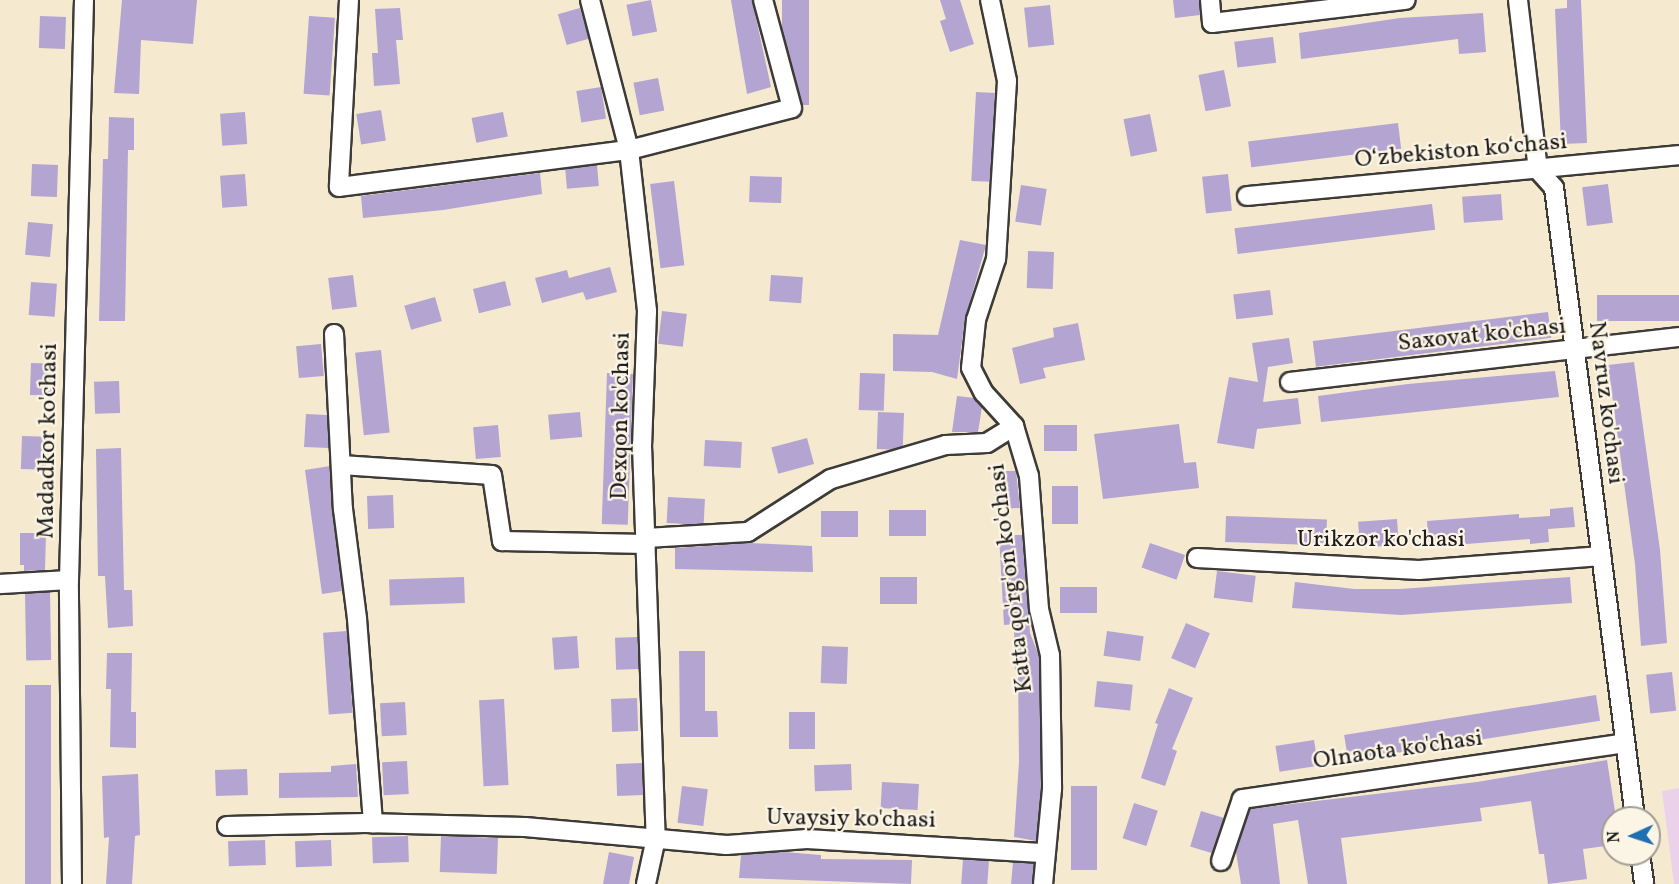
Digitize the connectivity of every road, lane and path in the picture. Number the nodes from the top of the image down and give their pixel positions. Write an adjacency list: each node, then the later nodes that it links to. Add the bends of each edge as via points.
1 (84, 0): 22 (street, Madadkor ko'chasi)
2 (349, 0): 9 (street, via 339,187)
3 (590, 0): 9 (street, Dexqon ko'chasi)
4 (763, 0): 9 (street, via 792,108)
5 (990, 0): 17 (street, Katta qo'rg'on ko'chasi, via 1007,81 996,259 976,320 971,369 984,393)
6 (1210, 0): 7 (street, via 1212,23)
7 (1406, 0)
8 (1518, 0): 11 (street, Navruz ko'chasi)
9 (629, 150): 19 (street, Dexqon ko'chasi, via 647,311 642,445)
10 (1679, 154): 11 (street, O‘zbekiston ko‘chasi)
11 (1538, 170): 12 (street, O‘zbekiston ko‘chasi); 15 (street, Navruz ko'chasi, via 1554,188)
12 (1247, 196)
13 (334, 334): 18 (street)
14 (1679, 337): 15 (street, Saxovat ko'chasi)
15 (1573, 350): 16 (street, Saxovat ko'chasi); 20 (street, Navruz ko'chasi)
16 (1290, 381)
17 (1014, 426): 19 (street, via 987,443 946,445 831,479 748,532); 29 (street, Katta qo'rg'on ko'chasi, via 1029,476 1039,609 1050,656 1052,789)
18 (341, 465): 19 (street, via 492,475 502,541); 26 (street)
19 (646, 541): 28 (street, Dexqon ko'chasi)
20 (1601, 556): 21 (street, Urikzor ko'chasi, via 1419,570); 24 (street, Navruz ko'chasi)
21 (1197, 558)
22 (69, 580): 23 (street); 32 (street, Madadkor ko'chasi)
23 (0, 584)
24 (1625, 743): 25 (street, Navruz ko'chasi); 30 (street, Olnaota ko'chasi, via 1242,798)
25 (1633, 806)
26 (373, 824): 27 (street, Uvaysiy ko'chasi); 28 (street, Uvaysiy ko'chasi, via 525,827)
27 (227, 826)
28 (656, 837): 29 (street, Uvaysiy ko'chasi, via 726,845 807,839); 33 (street, Dexqon ko'chasi)
29 (1046, 852): 34 (street, Katta qo'rg'on ko'chasi)
30 (1221, 861)
31 (1642, 866): 35 (street)
32 (72, 884)
33 (646, 884)
34 (1043, 884)
35 (1644, 884)

